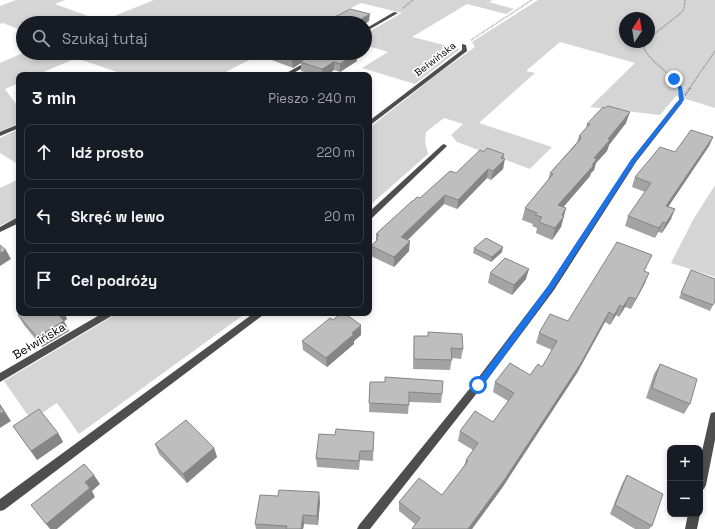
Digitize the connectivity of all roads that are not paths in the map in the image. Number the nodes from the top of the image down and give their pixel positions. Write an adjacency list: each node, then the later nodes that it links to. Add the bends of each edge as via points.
1 (396, 13): 2 (street)
2 (372, 27)
3 (464, 45): 7 (street, Bełwińska, via 465,50)
4 (313, 60): 5 (street)
5 (291, 72)
6 (679, 103): 21 (street, via 633,161 551,288 478,385)
7 (372, 122)
8 (16, 127): 9 (street)
9 (0, 134)
10 (444, 146): 11 (street)
11 (372, 213)
12 (16, 222): 13 (street)
13 (0, 230)
14 (105, 316): 16 (street, Bełwińska)
15 (256, 316): 19 (street)
16 (0, 378)
17 (715, 416): 18 (street)
18 (701, 481)
19 (0, 506)
20 (693, 517): 22 (street)
21 (363, 529)
22 (690, 529)

